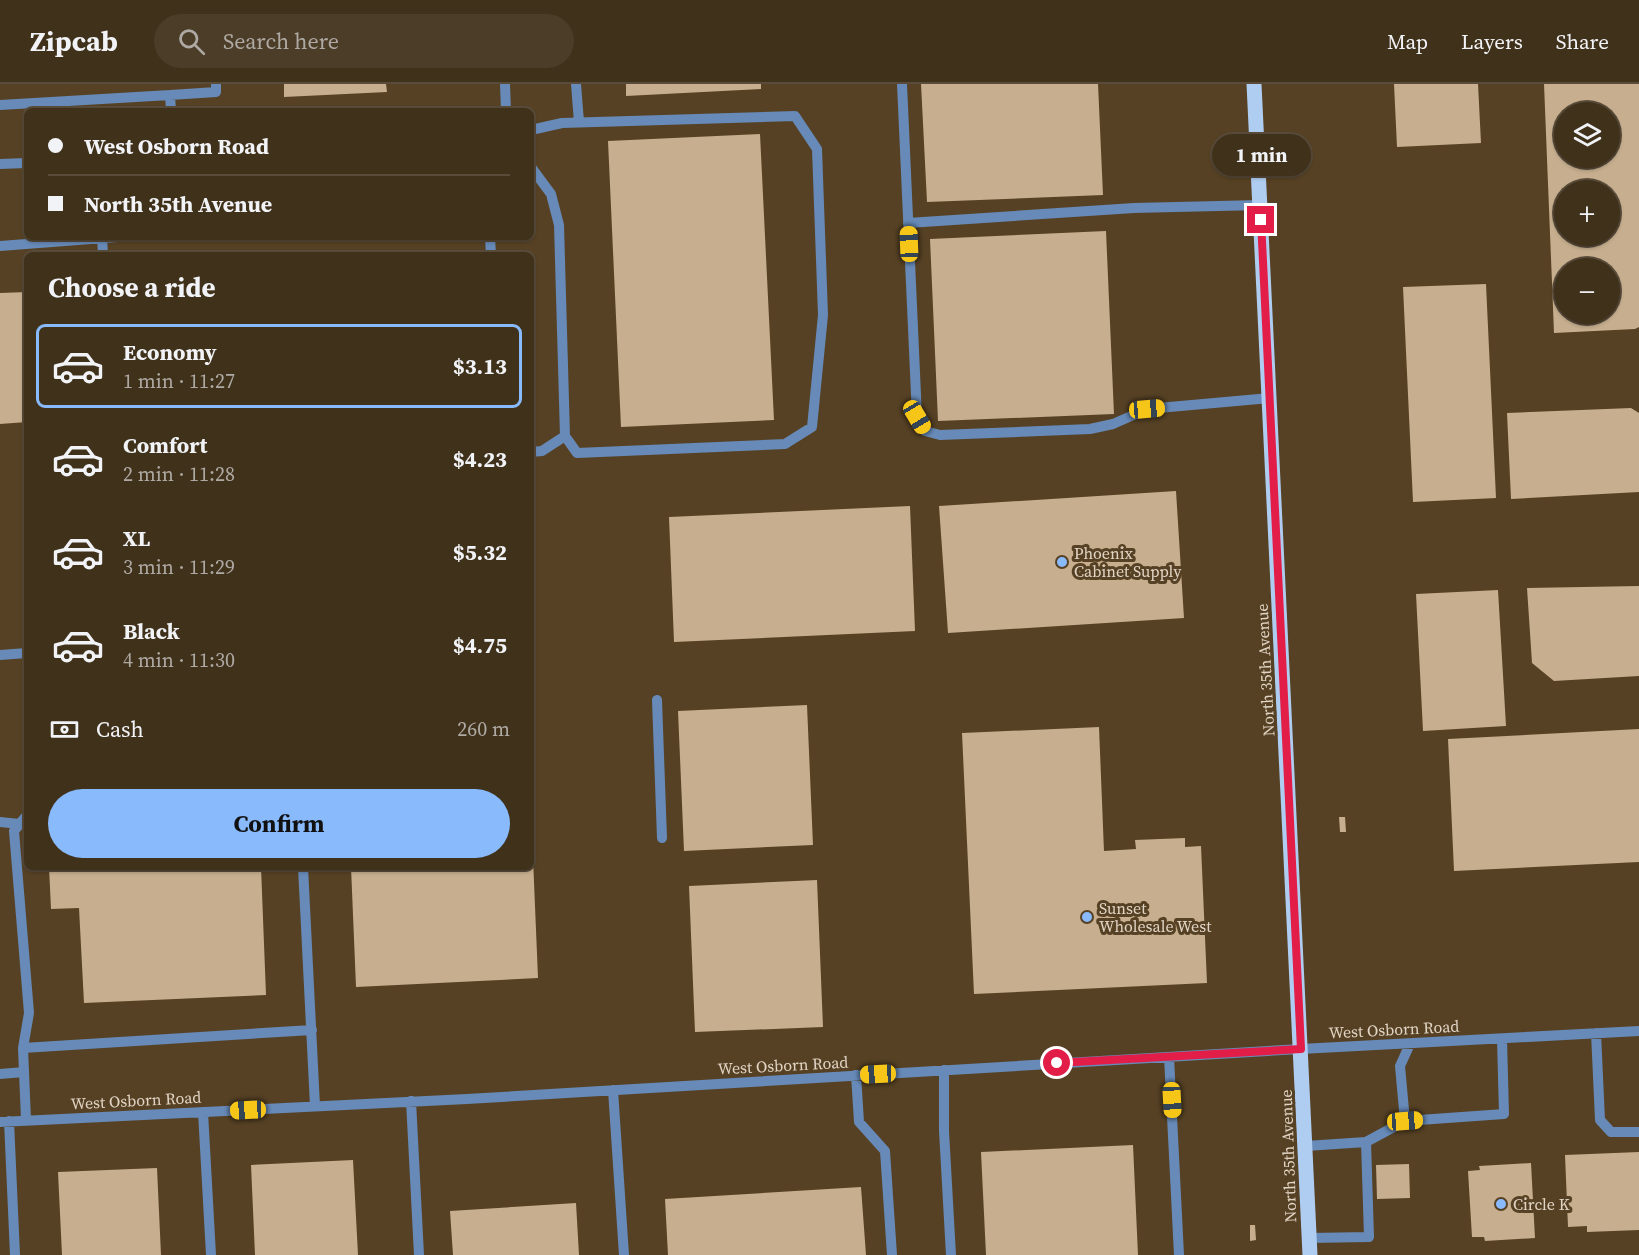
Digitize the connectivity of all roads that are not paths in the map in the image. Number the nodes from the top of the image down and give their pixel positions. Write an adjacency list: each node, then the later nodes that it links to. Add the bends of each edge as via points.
1 (216, 84): 6 (street, via 216,92)
2 (505, 84): 9 (street)
3 (576, 84): 10 (street)
4 (902, 84): 16 (street)
5 (1254, 84): 15 (main road, North 35th Avenue)
6 (170, 95): 7 (street); 8 (street)
7 (0, 105)
8 (171, 108)
9 (506, 108)
10 (579, 122): 11 (street); 20 (street, via 795,116 817,149 823,315 812,427 785,444 578,453)
11 (534, 129)
12 (24, 163): 13 (street)
13 (0, 164)
14 (534, 171): 20 (street, via 551,194 559,225)
15 (1260, 205): 16 (street, via 1134,208); 19 (main road, North 35th Avenue)
16 (908, 222): 19 (street, via 917,417 925,431 940,435 1090,429 1147,409)
17 (68, 240): 18 (street)
18 (0, 246)
19 (1270, 398): 36 (main road, North 35th Avenue)
20 (565, 436): 21 (street)
21 (534, 452)
22 (24, 653): 23 (street)
23 (0, 655)
24 (657, 700): 28 (street)
25 (24, 818): 27 (street)
26 (0, 822): 27 (street)
27 (19, 824): 35 (street, via 14,831 29,1013)
28 (662, 838)
29 (303, 870): 30 (street)
30 (312, 1030): 35 (street); 44 (street)
31 (1639, 1031): 32 (street, West Osborn Road)
32 (1596, 1033): 33 (street, West Osborn Road); 49 (street, via 1600,1120 1611,1132)
33 (1502, 1039): 34 (street, West Osborn Road); 48 (street, via 1504,1114)
34 (1410, 1044): 36 (street, West Osborn Road); 48 (street, via 1400,1066)
35 (23, 1048): 39 (street)
36 (1301, 1049): 37 (street, West Osborn Road); 51 (main road, North 35th Avenue)
37 (1169, 1057): 38 (street, West Osborn Road); 61 (street)
38 (944, 1070): 41 (street, West Osborn Road); 60 (street)
39 (24, 1072): 40 (street); 46 (street)
40 (0, 1074)
41 (856, 1075): 42 (street, West Osborn Road); 59 (street, via 859,1122 885,1151)
42 (613, 1090): 43 (street, West Osborn Road); 58 (street)
43 (411, 1101): 44 (street, West Osborn Road); 57 (street)
44 (315, 1106): 45 (street, West Osborn Road)
45 (203, 1112): 46 (street, West Osborn Road); 56 (street)
46 (26, 1120): 47 (street, West Osborn Road)
47 (5, 1121): 53 (street)
48 (1405, 1121): 50 (street)
49 (1639, 1132)
50 (1366, 1142): 51 (street); 54 (street, via 1369,1237)
51 (1305, 1146): 54 (main road, North 35th Avenue)
52 (0, 1189): 53 (street)
53 (12, 1189): 55 (street)
54 (1309, 1238): 62 (main road, North 35th Avenue)
55 (15, 1255)
56 (211, 1255)
57 (419, 1255)
58 (624, 1255)
59 (892, 1255)
60 (951, 1255)
61 (1179, 1255)
62 (1310, 1255)

